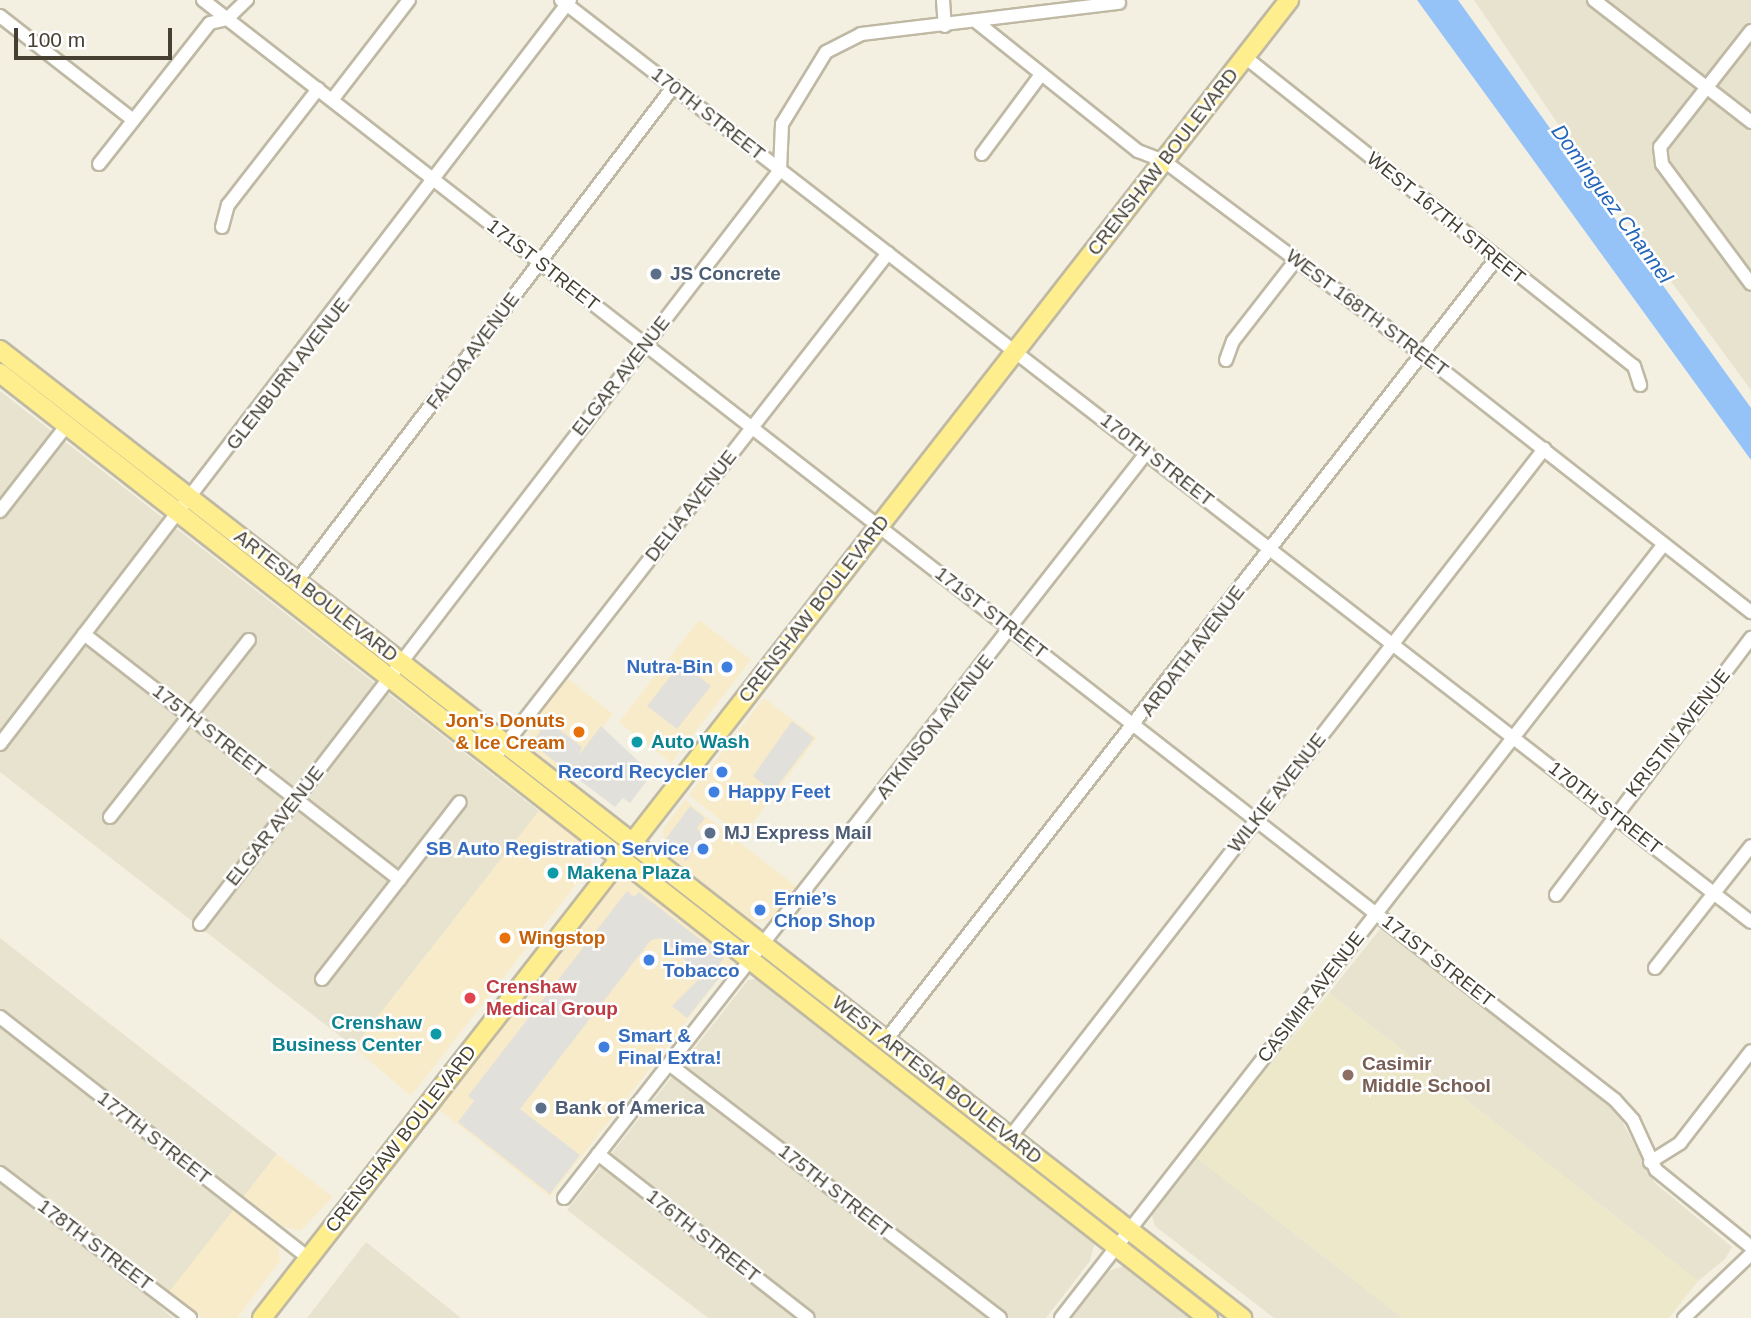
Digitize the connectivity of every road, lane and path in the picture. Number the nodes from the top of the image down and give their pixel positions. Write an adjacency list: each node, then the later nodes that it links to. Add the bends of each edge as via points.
1 (203, 0): 10 (street, 171ST STREET)
2 (247, 0): 10 (street)
3 (409, 0): 19 (street)
4 (943, 0): 12 (street)
5 (1289, 0): 14 (main road, CRENSHAW BOULEVARD)
6 (566, 2): 16 (street, 170TH STREET); 26 (street, GLENBURN AVENUE)
7 (1602, 2): 17 (street)
8 (1119, 3): 11 (street)
9 (0, 16): 20 (street)
10 (227, 19): 18 (street, 171ST STREET); 20 (street, via 210,23)
11 (978, 23): 12 (street); 15 (street, WEST 168TH STREET)
12 (946, 26): 25 (street, via 861,34 826,52 782,124)
13 (1751, 31): 17 (street)
14 (1245, 57): 23 (main road, CRENSHAW BOULEVARD); 29 (street, WEST 167TH STREET)
15 (1040, 76): 22 (street); 23 (street, WEST 168TH STREET, via 1138,151)
16 (674, 86): 25 (street, 170TH STREET); 31 (street, FALDA AVENUE)
17 (1707, 88): 21 (street); 32 (street, via 1660,147 1662,164)
18 (318, 89): 19 (street, 171ST STREET); 27 (street, via 228,205)
19 (331, 100): 26 (street, 171ST STREET)
20 (134, 120): 24 (street)
21 (1751, 122)
22 (982, 155)
23 (1164, 161): 30 (street, WEST 168TH STREET); 35 (main road, CRENSHAW BOULEVARD)
24 (99, 164)
25 (780, 170): 28 (street, 170TH STREET); 33 (street, ELGAR AVENUE)
26 (436, 181): 31 (street, 171ST STREET); 44 (street, GLENBURN AVENUE)
27 (222, 227)
28 (888, 253): 35 (street, 170TH STREET); 41 (street, DELIA AVENUE)
29 (1496, 258): 36 (street, ARDATH AVENUE); 39 (street, WEST 167TH STREET, via 1634,366)
30 (1296, 260): 36 (street, WEST 168TH STREET); 37 (street, via 1233,341)
31 (540, 262): 33 (street, 171ST STREET); 49 (street, FALDA AVENUE)
32 (1751, 284)
33 (646, 344): 41 (street, 171ST STREET); 56 (street, ELGAR AVENUE)
34 (0, 349): 44 (main road, ARTESIA BOULEVARD)
35 (1016, 351): 43 (street, 170TH STREET); 46 (main road, CRENSHAW BOULEVARD)
36 (1423, 355): 42 (street, WEST 168TH STREET); 48 (street, ARDATH AVENUE)
37 (1227, 360)
38 (0, 373): 40 (main road, ARTESIA BOULEVARD)
39 (1640, 384)
40 (67, 425): 44 (main road, ARTESIA BOULEVARD); 45 (street)
41 (753, 427): 46 (street, 171ST STREET); 62 (street, DELIA AVENUE)
42 (1544, 449): 47 (street, WEST 168TH STREET); 55 (street, WILKIE AVENUE)
43 (1147, 452): 48 (street, 170TH STREET); 51 (street, ATKINSON AVENUE)
44 (186, 506): 49 (main road, ARTESIA BOULEVARD); 52 (street, GLENBURN AVENUE); 57 (main road, ARTESIA BOULEVARD)
45 (0, 511)
46 (880, 526): 51 (street, 171ST STREET); 69 (main road, CRENSHAW BOULEVARD)
47 (1664, 544): 50 (street, WEST 168TH STREET); 60 (street, CASIMIR AVENUE)
48 (1271, 548): 55 (street, 170TH STREET); 59 (street, ARDATH AVENUE)
49 (297, 581): 56 (main road, ARTESIA BOULEVARD)
50 (1751, 612)
51 (1010, 629): 59 (street, 171ST STREET); 78 (street, ATKINSON AVENUE)
52 (84, 634): 58 (street, 175TH STREET); 61 (street, GLENBURN AVENUE)
53 (1751, 638): 66 (street, KRISTIN AVENUE)
54 (249, 640): 58 (street)
55 (1395, 643): 60 (street, 170TH STREET); 68 (street, WILKIE AVENUE)
56 (402, 662): 57 (street, ELGAR AVENUE); 62 (main road, ARTESIA BOULEVARD)
57 (389, 678): 63 (main road, ARTESIA BOULEVARD); 64 (street, ELGAR AVENUE)
58 (189, 716): 64 (street, 175TH STREET); 67 (street)
59 (1136, 726): 68 (street, 171ST STREET); 83 (street, ARDATH AVENUE)
60 (1514, 737): 66 (street, 170TH STREET); 75 (street, CASIMIR AVENUE)
61 (0, 744)
62 (506, 744): 63 (street, DELIA AVENUE); 69 (main road, ARTESIA BOULEVARD)
63 (494, 759): 71 (main road, ARTESIA BOULEVARD)
64 (296, 799): 72 (street, 175TH STREET); 77 (street, ELGAR AVENUE)
65 (460, 802): 72 (street)
66 (1615, 816): 73 (street, 170TH STREET); 74 (street, KRISTIN AVENUE)
67 (110, 817)
68 (1255, 820): 75 (street, 171ST STREET); 86 (street, WILKIE AVENUE)
69 (632, 842): 71 (main road, CRENSHAW BOULEVARD); 78 (main road, WEST ARTESIA BOULEVARD)
70 (1751, 846): 73 (street)
71 (619, 859): 79 (main road, WEST ARTESIA BOULEVARD); 95 (main road, CRENSHAW BOULEVARD)
72 (400, 880): 81 (street)
73 (1714, 893): 76 (street, 170TH STREET); 80 (street)
74 (1556, 895)
75 (1377, 913): 88 (street, 171ST STREET, via 1615,1100 1633,1120); 91 (street, CASIMIR AVENUE)
76 (1751, 922)
77 (200, 924)
78 (763, 943): 79 (street, ATKINSON AVENUE); 83 (main road, WEST ARTESIA BOULEVARD)
79 (749, 961): 85 (street, ATKINSON AVENUE); 92 (main road, WEST ARTESIA BOULEVARD)
80 (1655, 968)
81 (322, 979)
82 (0, 1017): 95 (street, 177TH STREET)
83 (886, 1040): 86 (main road, WEST ARTESIA BOULEVARD)
84 (1751, 1051): 88 (street, via 1681,1143)
85 (669, 1064): 87 (street, ATKINSON AVENUE); 99 (street, 175TH STREET)
86 (1011, 1136): 91 (main road, WEST ARTESIA BOULEVARD)
87 (598, 1154): 90 (street, ATKINSON AVENUE); 98 (street, 176TH STREET)
88 (1650, 1162): 93 (street, 171ST STREET)
89 (0, 1173): 96 (street, 178TH STREET)
90 (564, 1198)
91 (1130, 1230): 92 (street, CASIMIR AVENUE); 102 (main road, WEST ARTESIA BOULEVARD)
92 (1117, 1247): 100 (street, CASIMIR AVENUE); 101 (main road, WEST ARTESIA BOULEVARD)
93 (1751, 1247)
94 (1751, 1254): 103 (street)
95 (308, 1258): 97 (main road, CRENSHAW BOULEVARD)
96 (190, 1318)
97 (262, 1318)
98 (808, 1318)
99 (1000, 1318)
100 (1061, 1318)
101 (1208, 1318)
102 (1242, 1318)
103 (1684, 1318)

